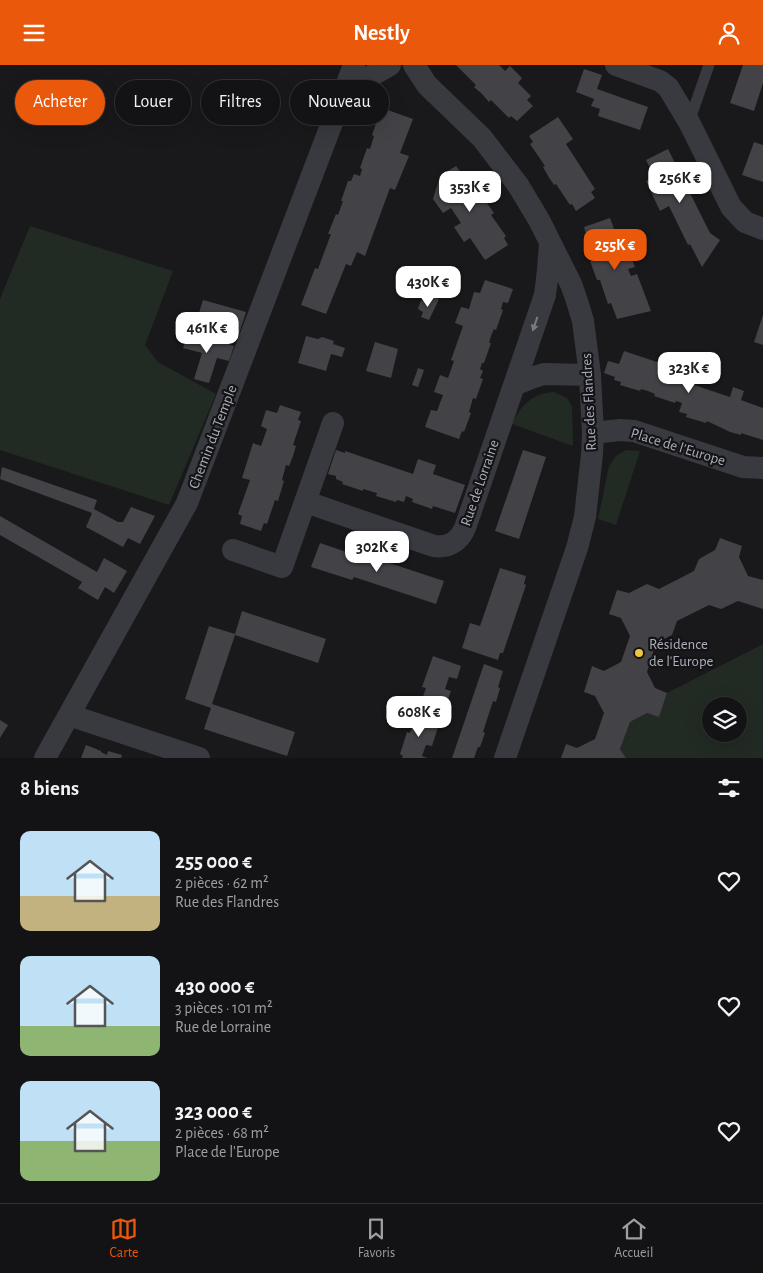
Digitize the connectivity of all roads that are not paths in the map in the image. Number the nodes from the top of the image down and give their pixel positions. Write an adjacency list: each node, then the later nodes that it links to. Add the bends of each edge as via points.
1 (354, 65): 7 (street, Chemin du Temple)
2 (390, 65): 8 (street, Chemin du Temple)
3 (396, 65): 9 (street, Rue des Flandres)
4 (414, 65): 9 (street, Rue des Flandres)
5 (616, 65): 10 (street, via 660,81 672,92)
6 (709, 65): 10 (lane)
7 (348, 80)
8 (362, 80)
9 (427, 85): 13 (street, Rue des Flandres, via 471,126 499,160 527,199)
10 (688, 122): 12 (street, via 731,207 745,222)
11 (330, 125): 24 (street, Chemin du Temple, via 190,496)
12 (763, 229)
13 (550, 243): 14 (street, Rue de Lorraine, via 548,270); 14 (street, Rue des Flandres, via 572,284)
14 (559, 297): 15 (street, Rue de Lorraine, one-way to 15); 17 (street, Rue des Flandres, via 583,321)
15 (525, 352): 16 (street, via 532,365); 18 (street, Rue de Lorraine)
16 (544, 374): 17 (street); 18 (street)
17 (590, 375): 20 (street, Rue des Flandres)
18 (514, 385): 22 (street, Rue de Lorraine, via 465,529 453,543 434,546)
19 (333, 423): 22 (street)
20 (593, 433): 21 (street, Place de l'Europe, via 634,431 742,467); 27 (street, Rue des Flandres, via 585,517 577,548)
21 (763, 468)
22 (306, 502): 23 (street, via 282,567)
23 (233, 550)
24 (69, 715): 25 (street, Chemin du Temple); 26 (street)
25 (44, 758)
26 (200, 758)
27 (506, 758)

